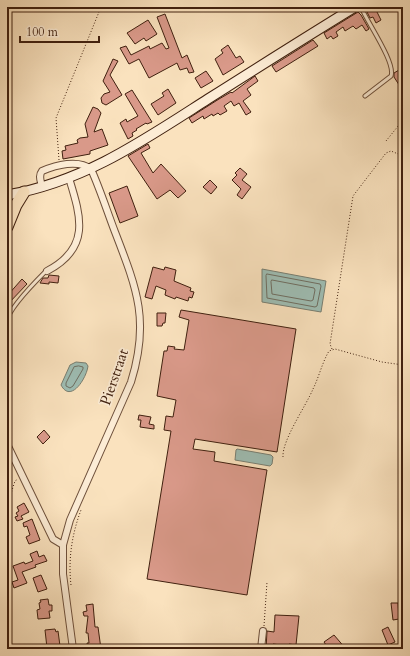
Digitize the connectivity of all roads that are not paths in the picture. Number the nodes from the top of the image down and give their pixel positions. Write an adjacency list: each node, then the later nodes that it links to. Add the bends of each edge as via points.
1 (355, 7): 4 (street, via 121,153)
2 (361, 7): 3 (lane, via 393,71 391,76)
3 (364, 96)
4 (91, 169): 5 (street); 6 (street, via 74,163 42,171); 13 (street, Pierstraat, via 138,296 140,345 130,382 70,520)
5 (69, 178): 6 (street); 10 (street, via 78,208 79,236 67,257)
6 (42, 187): 7 (street)
7 (24, 192): 8 (street); 9 (highway)
8 (7, 195)
9 (7, 227)
10 (47, 271): 11 (lane, via 13,307)
11 (7, 321)
12 (7, 444): 13 (street, via 53,539)
13 (63, 545): 15 (street, Pierstraat, via 63,574)
14 (263, 631): 16 (street)
15 (73, 649)
16 (261, 649)

